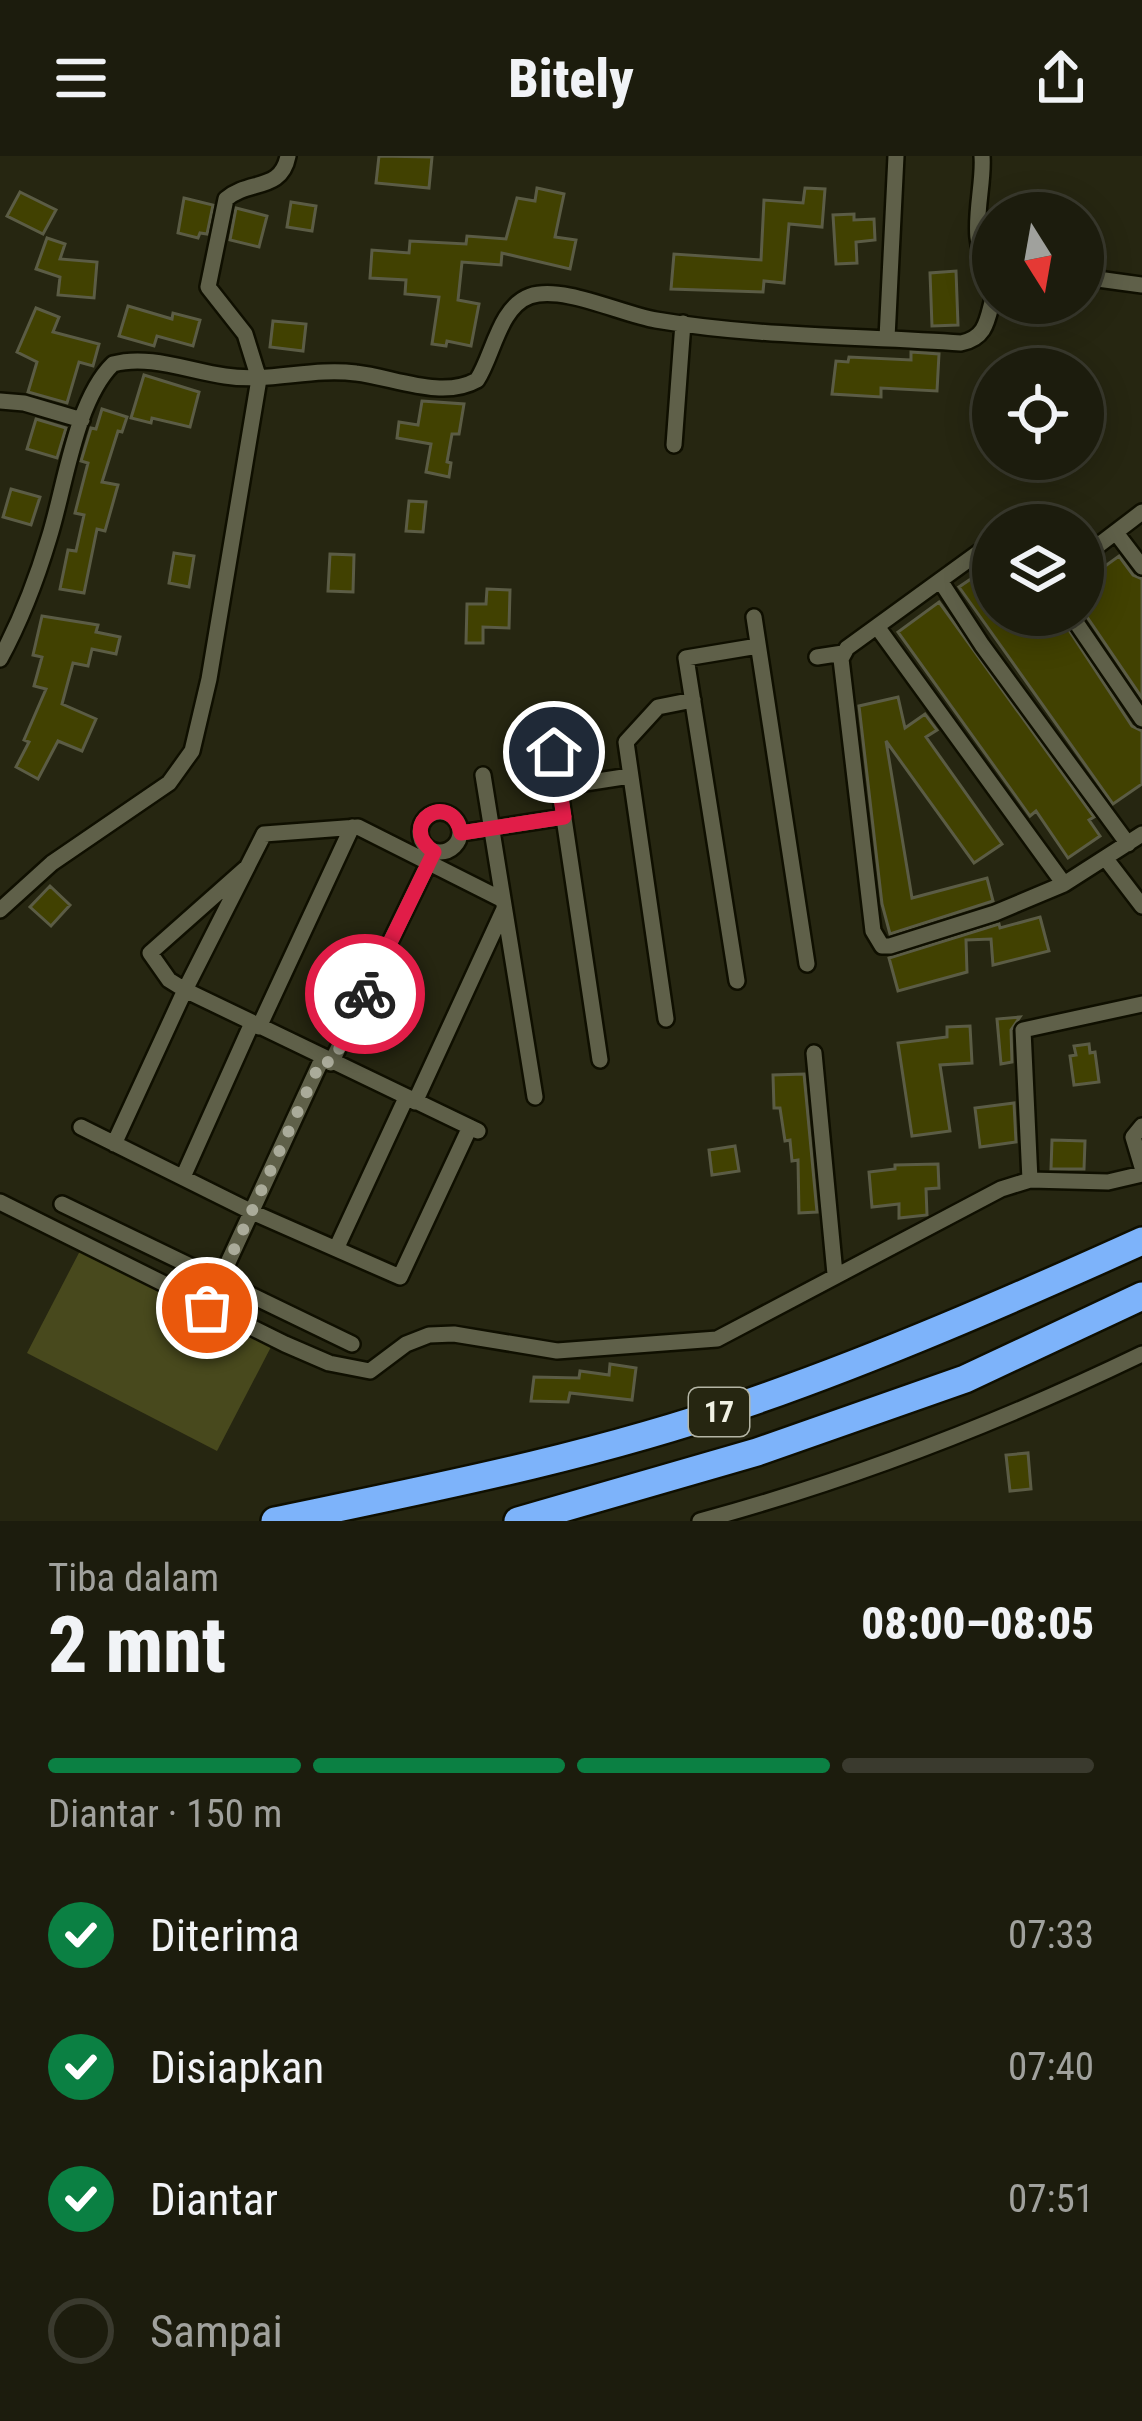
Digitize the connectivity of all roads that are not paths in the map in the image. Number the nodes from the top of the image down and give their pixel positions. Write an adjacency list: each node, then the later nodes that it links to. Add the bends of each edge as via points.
1 (288, 156): 10 (street, via 277,178 229,194 208,287 245,334)
2 (896, 156): 9 (street)
3 (982, 156): 4 (street)
4 (980, 192)
5 (1104, 280): 6 (street)
6 (1142, 285)
7 (683, 323): 9 (street); 10 (street, via 534,295 507,317 470,385 332,372); 13 (street)
8 (986, 324): 9 (street, via 970,341)
9 (886, 338)
10 (259, 379): 12 (street, via 127,360 107,369); 45 (street, via 192,751 169,783 52,862)
11 (0, 401): 12 (street)
12 (82, 420): 26 (street, via 48,541)
13 (674, 445)
14 (1142, 512): 15 (street)
15 (1117, 534): 16 (street); 18 (street)
16 (1104, 543)
17 (972, 559): 19 (street)
18 (1142, 567)
19 (941, 583): 21 (street); 38 (street)
20 (754, 617): 23 (street)
21 (878, 628): 24 (street); 42 (street)
22 (1085, 636): 28 (street)
23 (758, 646): 27 (street, via 686,658); 46 (street)
24 (843, 653): 25 (street); 42 (street, via 873,931 882,946)
25 (817, 656)
26 (0, 659)
27 (693, 700): 31 (street, via 658,707 626,742); 47 (street)
28 (1142, 719)
29 (554, 752): 32 (street)
30 (483, 776): 35 (street)
31 (631, 776): 32 (street); 50 (street)
32 (559, 787): 33 (street)
33 (564, 817): 35 (street); 53 (street)
34 (352, 827): 39 (street); 41 (street, via 264,834); 51 (street)
35 (491, 828): 36 (street); 43 (street)
36 (461, 833): 39 (street, via 457,845); 39 (street, via 448,812 423,819 419,832)
37 (1142, 834): 38 (street)
38 (1127, 844): 40 (street)
39 (431, 858): 43 (street); 54 (street)
40 (1106, 859): 42 (street); 44 (street)
41 (248, 867): 48 (street); 48 (street, via 150,953)
42 (1064, 884)
43 (503, 904): 55 (street); 56 (street)
44 (1142, 906)
45 (0, 910)
46 (807, 964)
47 (736, 982)
48 (185, 990): 51 (street); 59 (street)
49 (1142, 1004): 62 (street, via 1023,1030)
50 (667, 1018)
51 (256, 1025): 54 (street); 61 (street)
52 (814, 1053): 68 (street)
53 (600, 1060)
54 (327, 1061): 56 (street); 65 (street)
55 (535, 1097)
56 (411, 1100): 67 (street); 67 (street, via 475,1129 400,1277)
57 (1142, 1126): 60 (street, via 1133,1137)
58 (81, 1127): 59 (street)
59 (114, 1144): 61 (street)
60 (1140, 1165): 62 (street, via 1108,1182)
61 (182, 1177): 65 (street)
62 (1030, 1180): 68 (street)
63 (0, 1202): 71 (street)
64 (62, 1204): 69 (street)
65 (252, 1212): 67 (street); 69 (street)
66 (1142, 1241): 75 (highway, 17, via 934,1335 741,1406 517,1470)
67 (336, 1249)
68 (835, 1274): 71 (street, via 717,1339 557,1351 429,1335 374,1369 329,1363)
69 (219, 1282): 71 (street); 72 (street)
70 (1142, 1296): 76 (highway, 17, via 965,1379 757,1452)
71 (207, 1308)
72 (352, 1344)
73 (1142, 1354): 74 (street, via 1024,1411)
74 (769, 1502): 77 (street); 78 (street)
75 (275, 1521)
76 (518, 1521)
77 (700, 1521)
78 (766, 1521)

